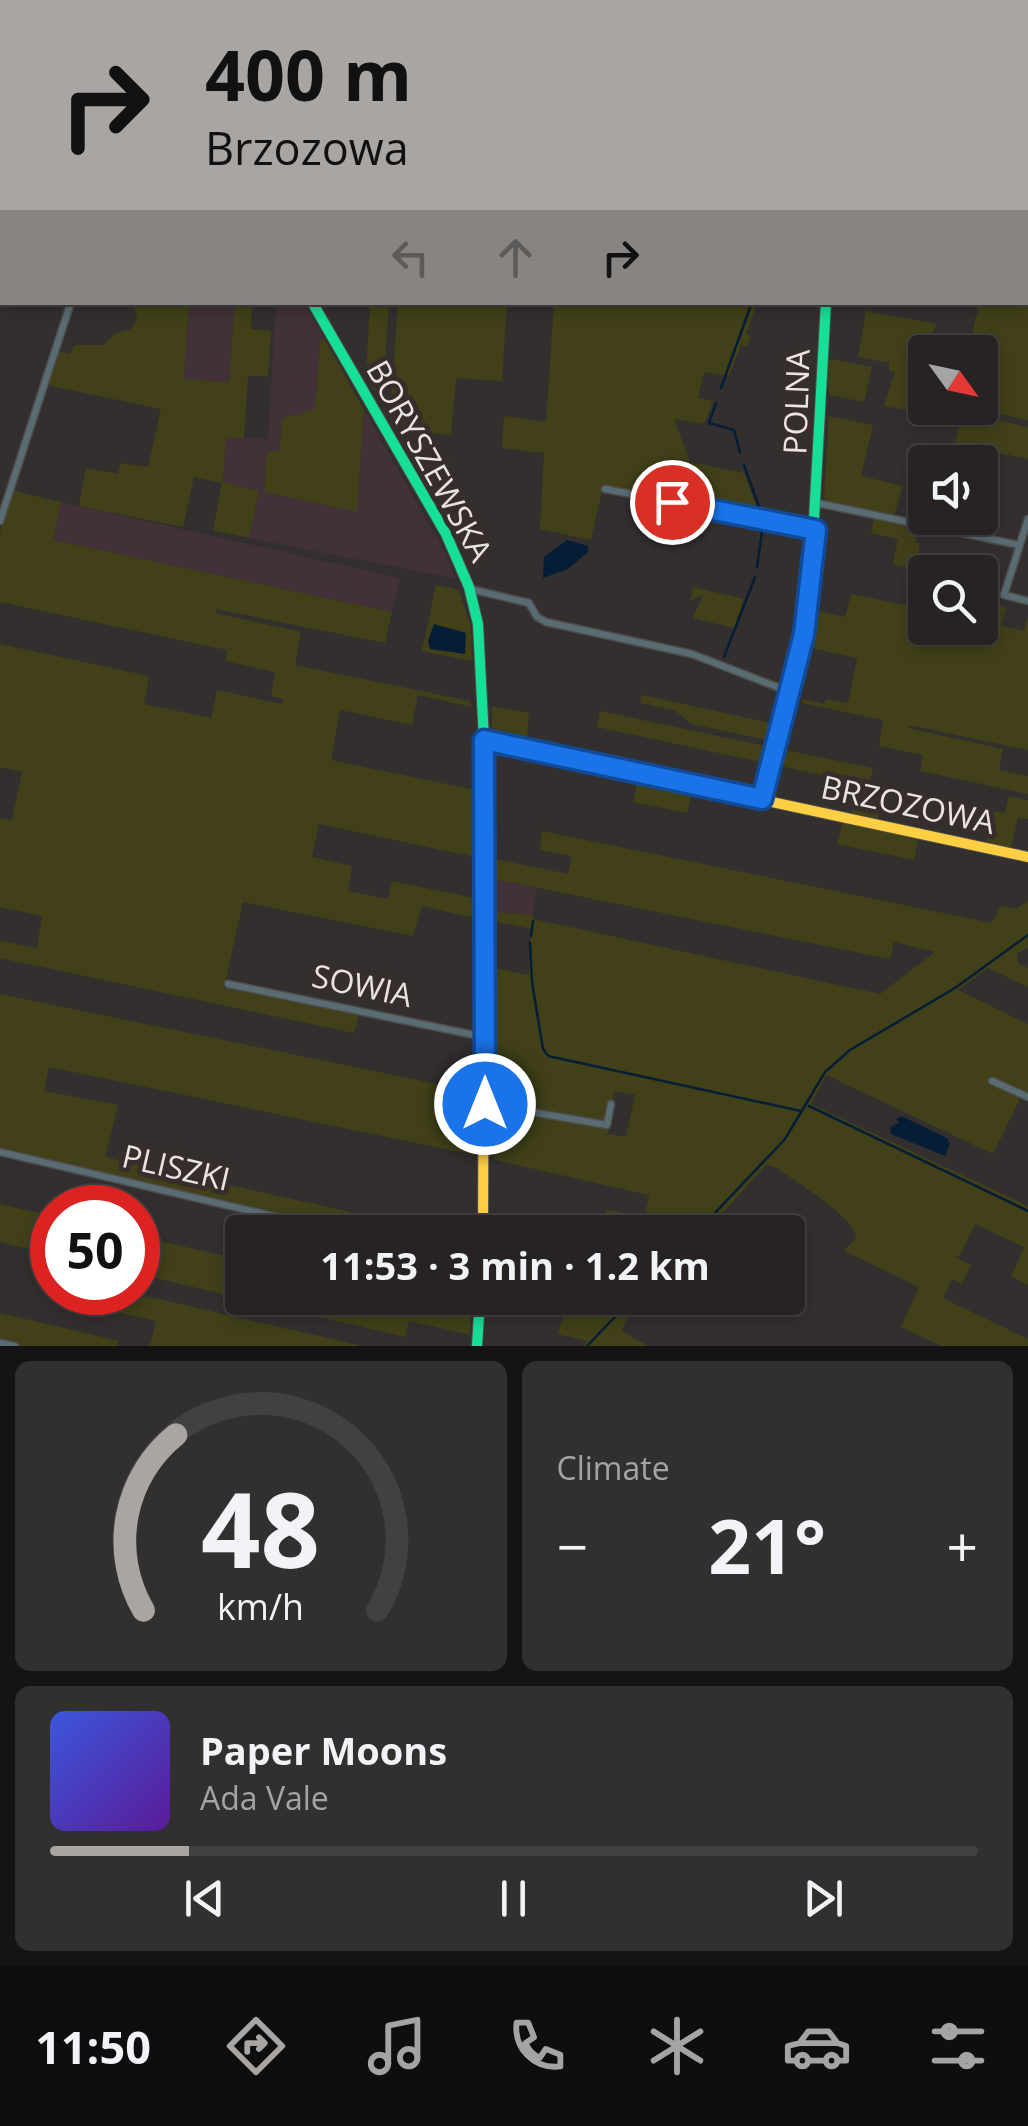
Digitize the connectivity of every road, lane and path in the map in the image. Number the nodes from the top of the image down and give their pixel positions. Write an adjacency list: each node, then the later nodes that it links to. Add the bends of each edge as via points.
1 (70, 305): 7 (street)
2 (314, 305): 11 (street, BORYSZEWSKA, via 446,534)
3 (826, 305): 5 (street, POLNA)
4 (606, 489): 8 (street)
5 (817, 503): 8 (street, POLNA); 10 (street, POLNA)
6 (1028, 519): 9 (street)
7 (0, 521)
8 (816, 530): 13 (street, POLNA)
9 (1025, 536): 10 (street)
10 (1019, 544): 12 (street, via 1004,595)
11 (470, 589): 13 (street, via 529,603 546,622 692,654); 14 (street, BORYSZEWSKA, via 483,661)
12 (1028, 601)
13 (790, 692): 15 (street, POLNA)
14 (484, 740): 15 (street, BRZOZOWA); 18 (street, BORYSZEWSKA)
15 (762, 799): 16 (street, BRZOZOWA)
16 (1028, 857)
17 (228, 984): 18 (street, SOWIA)
18 (485, 1037): 21 (street, BORYSZEWSKA)
19 (992, 1081): 20 (street)
20 (1028, 1097)
21 (485, 1104): 22 (street, via 607,1124); 25 (street, BORYSZEWSKA)
22 (611, 1104)
23 (0, 1152): 24 (street, PLISZKI)
24 (269, 1215)
25 (482, 1215)
26 (479, 1315): 29 (street)
27 (0, 1343): 28 (street)
28 (15, 1346)
29 (477, 1346)

